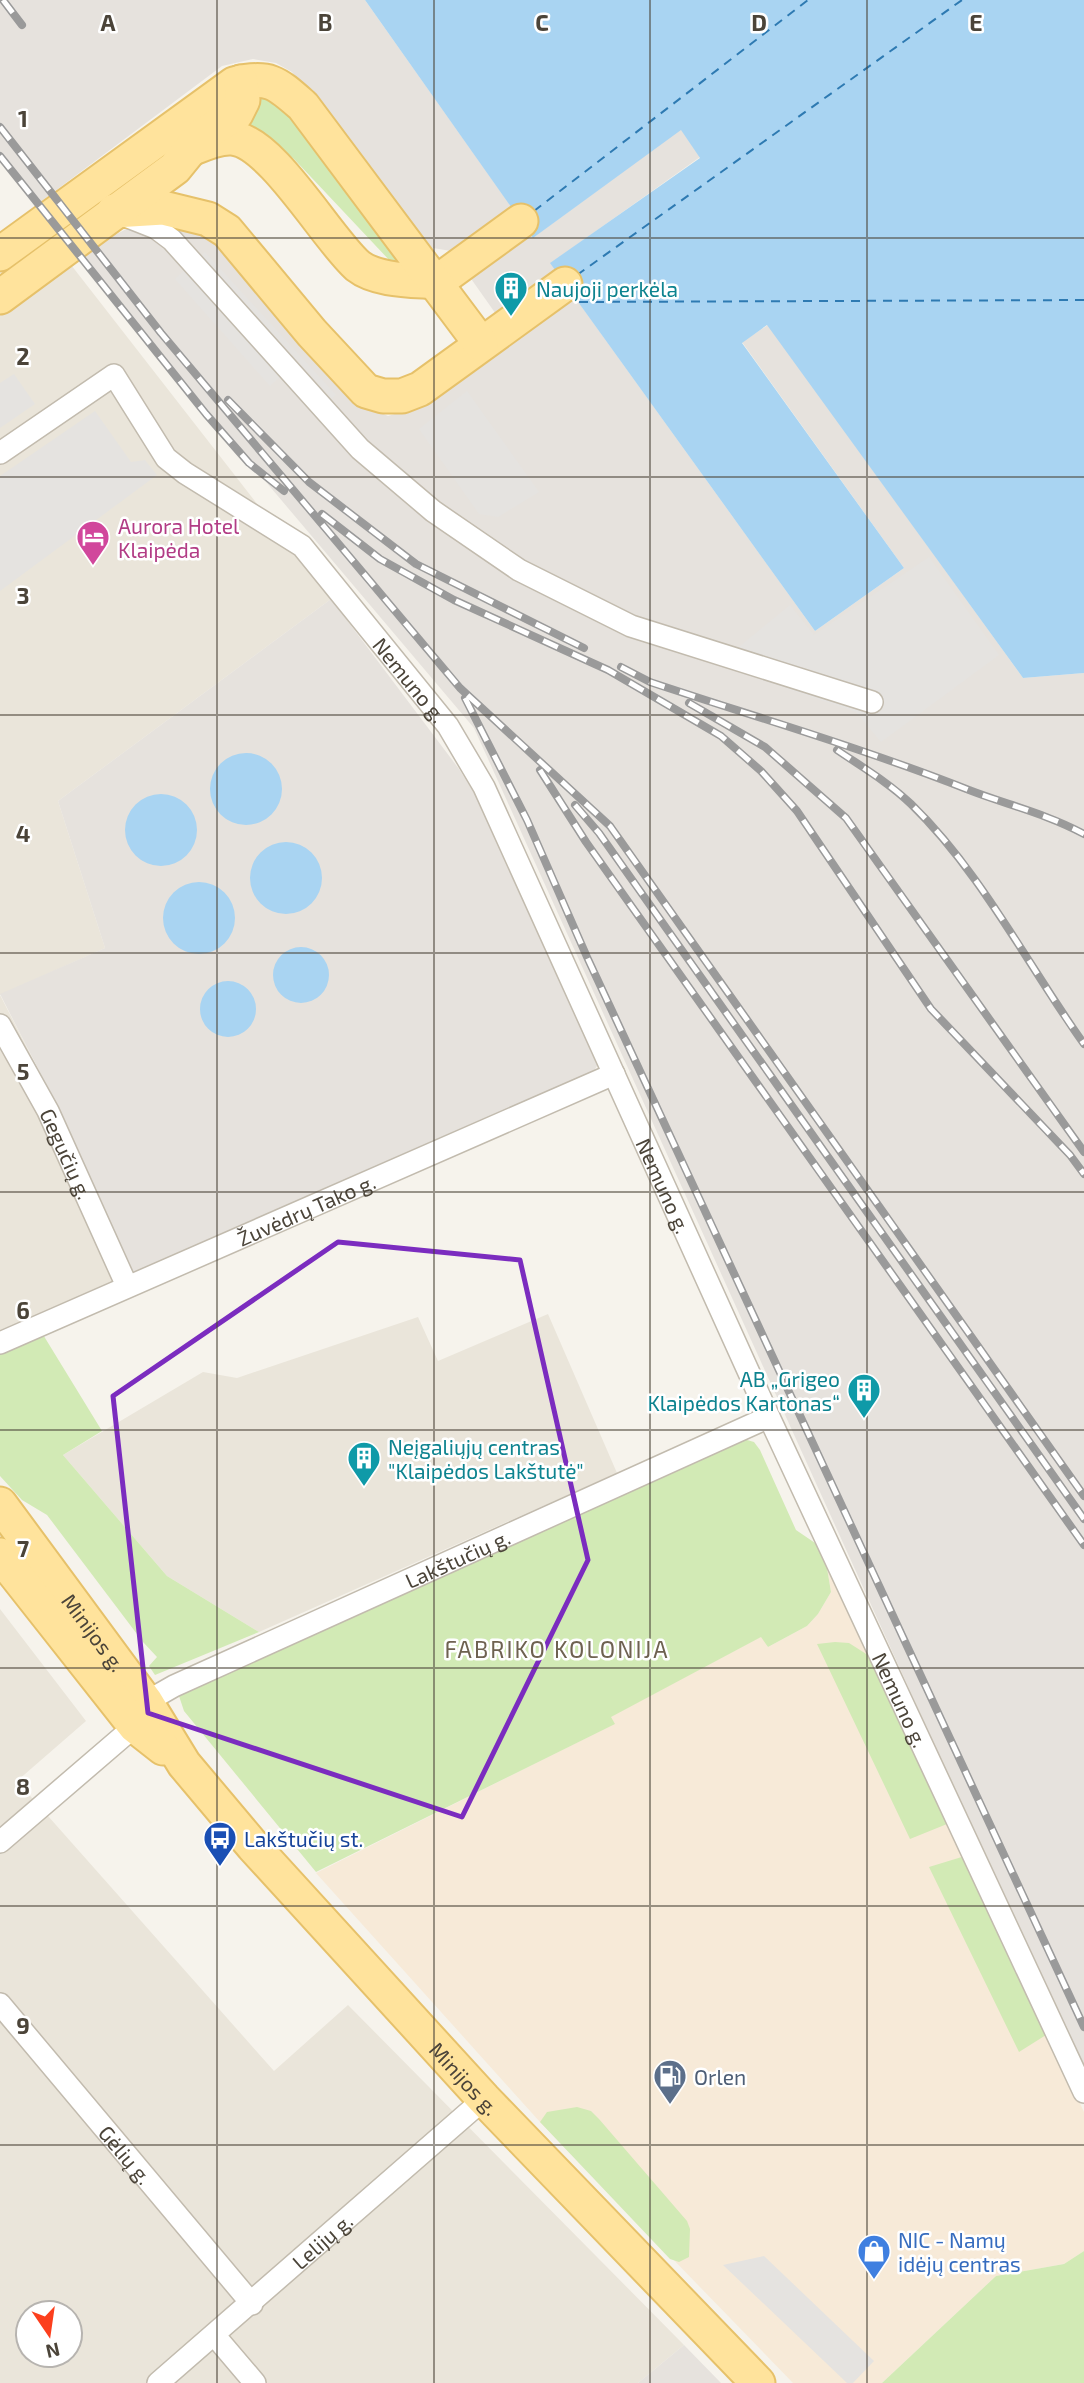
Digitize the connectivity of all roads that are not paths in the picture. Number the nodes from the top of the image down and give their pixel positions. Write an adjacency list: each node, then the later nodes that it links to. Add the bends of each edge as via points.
1 (242, 82): 2 (main road, via 243,100 236,114 201,136); 5 (main road); 6 (main road, via 270,80 303,106)
2 (191, 149): 3 (main road, via 175,168); 6 (main road, via 231,138 245,141 265,157 360,267 403,279)
3 (114, 211): 8 (main road); 9 (main road, via 163,208 208,219 227,231 366,391 402,396 420,389); 11 (street, via 156,228 172,240 360,449 433,511 519,570 631,626)
4 (521, 221): 6 (main road)
5 (0, 254)
6 (437, 282): 9 (main road)
7 (565, 284): 9 (main road)
8 (0, 297)
9 (481, 344)
10 (0, 453): 13 (street, Nemuno g., via 114,375 166,458 302,546 448,726 484,787)
11 (872, 702)
12 (0, 1025): 14 (street, Gegučių g., via 48,1111)
13 (614, 1074): 14 (street, Žuvėdrų Tako g.); 16 (street, Nemuno g.)
14 (127, 1286): 15 (street, Žuvėdrų Tako g.)
15 (0, 1343)
16 (769, 1416): 19 (street, Lakštučių g., via 174,1686); 22 (street, Nemuno g.)
17 (0, 1504): 19 (main road, Minijos g.)
18 (0, 1555): 19 (main road, Minijos g.)
19 (141, 1714): 20 (street, Lakštučių g.); 23 (main road, Minijos g., via 253,1846)
20 (0, 1842)
21 (0, 2004): 24 (street, Gėlių g.)
22 (1084, 2092)
23 (484, 2099): 24 (street, Lelijų g.); 28 (main road, Minijos g.)
24 (252, 2304): 25 (street, Lelijų g.)
25 (215, 2336): 26 (street, Lelijų g.); 27 (street)
26 (158, 2383)
27 (255, 2383)
28 (758, 2383)

